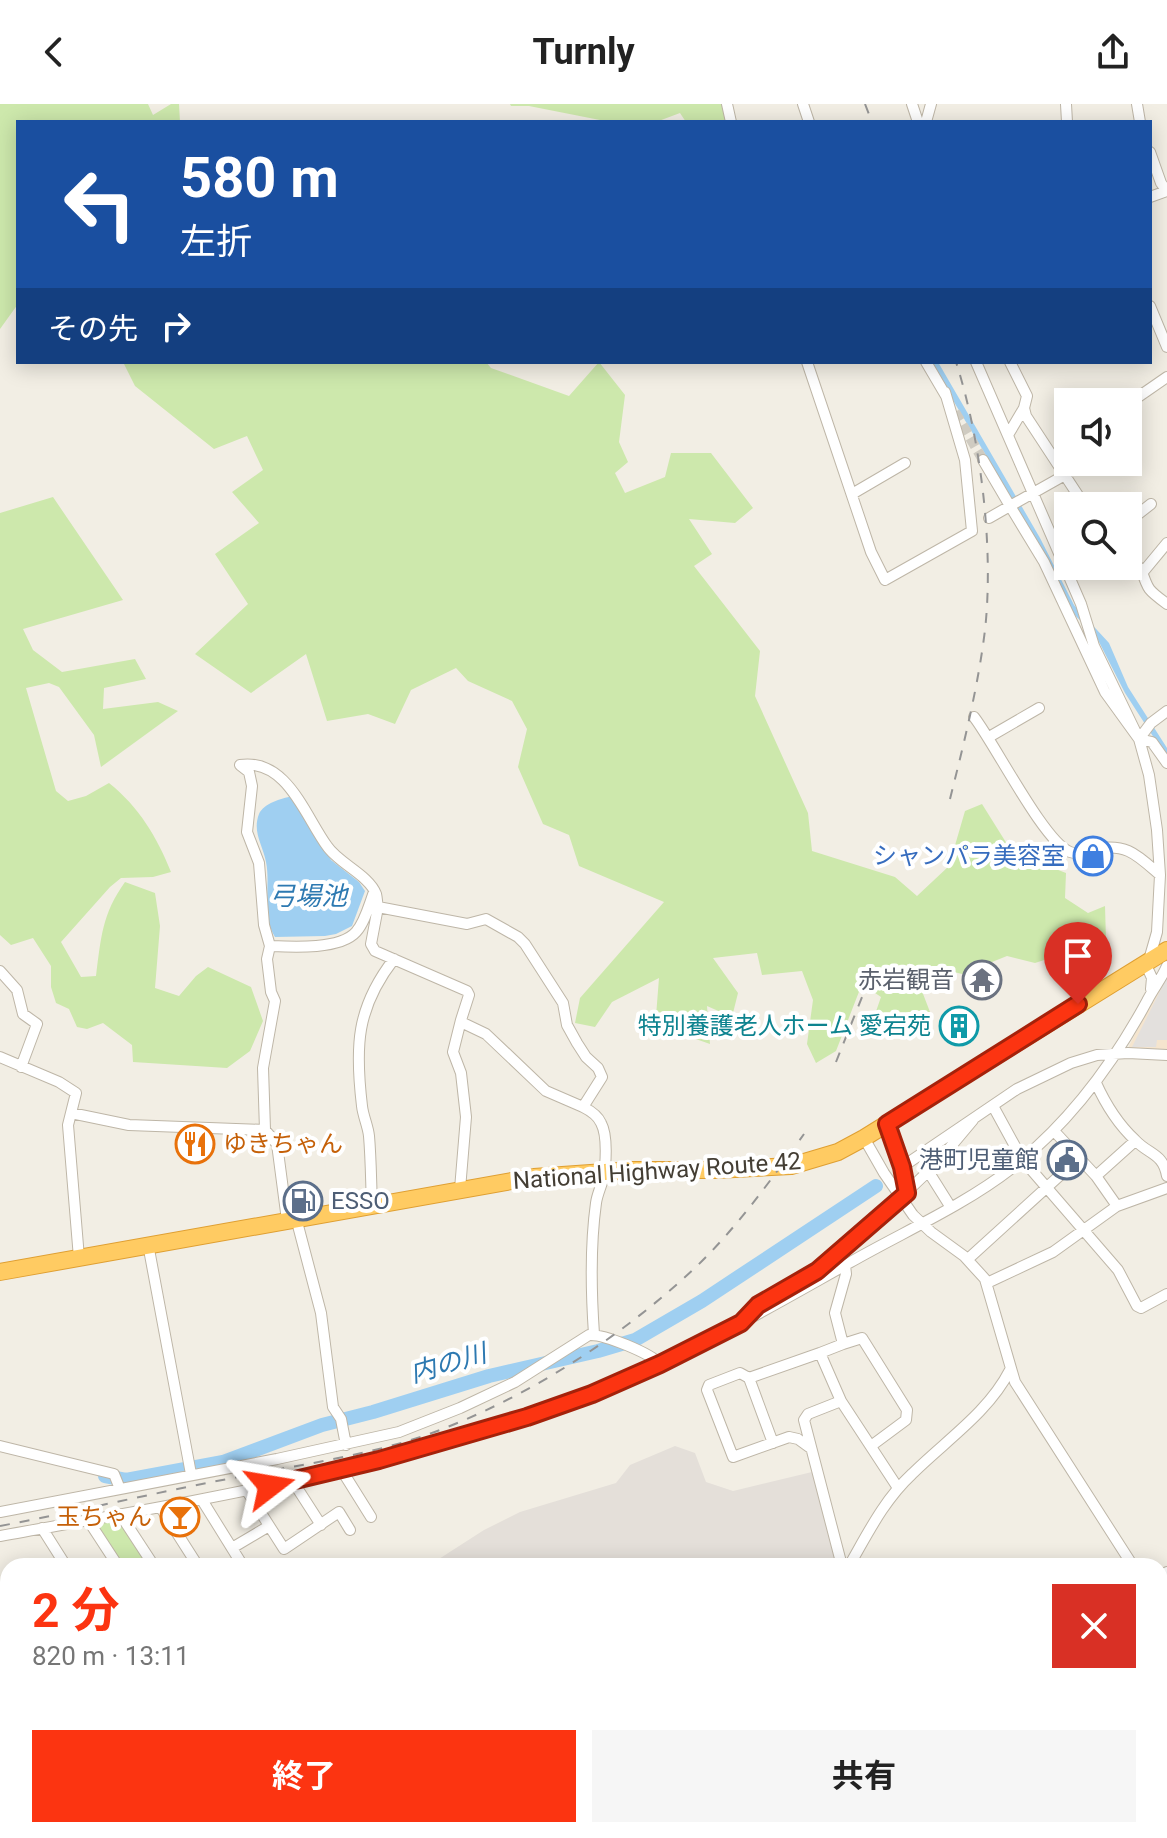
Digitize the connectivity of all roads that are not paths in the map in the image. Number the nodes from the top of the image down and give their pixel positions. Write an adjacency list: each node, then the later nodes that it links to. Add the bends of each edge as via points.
1 (1152, 158): 2 (street)
2 (1167, 191)
3 (1152, 311): 4 (street)
4 (1167, 347)
5 (808, 364): 20 (street)
6 (927, 364): 10 (street)
7 (977, 364): 14 (street)
8 (1011, 364): 12 (street, via 1027,396)
9 (1167, 377): 11 (street)
10 (945, 392): 13 (street); 20 (street, via 965,460 972,531 885,580)
11 (1142, 394)
12 (1024, 408): 14 (street); 15 (street)
13 (955, 412)
14 (1008, 435): 19 (street)
15 (1054, 458)
16 (983, 460): 22 (street)
17 (905, 463): 20 (street)
18 (1063, 476): 19 (street)
19 (1033, 493): 22 (street); 25 (street)
20 (852, 494)
21 (1151, 504): 23 (street)
22 (1010, 506): 24 (street); 35 (street, via 1044,562 1105,692)
23 (1142, 511)
24 (989, 518)
25 (1054, 536)
26 (1167, 543): 27 (street)
27 (1162, 556): 28 (street)
28 (1143, 572): 30 (street, via 1146,586)
29 (1072, 580): 35 (street, via 1094,646)
30 (1167, 604)
31 (1039, 708): 34 (street)
32 (1167, 711): 35 (street)
33 (974, 717): 34 (street)
34 (989, 737): 37 (street, via 1040,822 1066,850 1122,847)
35 (1139, 739): 36 (street, via 1152,742); 37 (street, via 1155,812)
36 (1167, 763)
37 (1160, 875): 40 (street)
38 (374, 891): 39 (street); 41 (street, via 358,929 346,939); 41 (street, via 327,847 287,783 252,763 240,765 249,772 252,786 247,832 259,863)
39 (378, 907): 42 (street, via 371,944); 53 (street, via 467,924 486,919 521,940 563,1003 567,1025 581,1050 600,1071 602,1077)
40 (1157, 932): 43 (street); 43 (street)
41 (270, 946): 57 (street, via 267,959 275,1001 263,1068)
42 (394, 959): 46 (street, via 467,991); 73 (street, via 369,1002 358,1039)
43 (1163, 959): 45 (street); 45 (street, via 1148,970); 56 (highway, National Highway Route 42)
44 (0, 971): 50 (street, via 17,990 23,1014 37,1024)
45 (1149, 998): 47 (street)
46 (461, 1020): 53 (street, via 490,1037 546,1091); 71 (street, via 453,1052 466,1117)
47 (1115, 1054): 48 (street); 51 (street); 52 (street, via 1071,1063)
48 (1167, 1055)
49 (0, 1057): 50 (street)
50 (21, 1067): 54 (street, via 73,1090)
51 (1096, 1083): 58 (street); 60 (street)
52 (993, 1106): 55 (street); 63 (street)
53 (583, 1107): 66 (street, via 601,1123)
54 (71, 1113): 57 (street, via 129,1125); 80 (street)
55 (973, 1120): 64 (street); 65 (street)
56 (887, 1124): 59 (highway, National Highway Route 42); 64 (street)
57 (265, 1130): 76 (street, via 277,1144)
58 (1054, 1131): 62 (street); 63 (street)
59 (864, 1138): 66 (highway, National Highway Route 42, via 791,1166); 72 (street)
60 (1135, 1141): 61 (street); 67 (street)
61 (1164, 1156): 68 (street)
62 (1079, 1158): 67 (street); 69 (street)
63 (1022, 1159): 69 (street); 74 (street)
64 (902, 1167): 72 (street)
65 (928, 1171): 72 (street); 74 (street)
66 (604, 1172): 71 (highway, National Highway Route 42); 87 (street, via 596,1200)
67 (1096, 1176): 75 (street)
68 (1167, 1176)
69 (1047, 1187): 78 (street); 81 (street)
70 (1167, 1188): 75 (street)
71 (460, 1189): 73 (highway, National Highway Route 42)
72 (904, 1196): 77 (street); 86 (street, via 817,1271 758,1305)
73 (372, 1205): 76 (highway, National Highway Route 42)
74 (950, 1206): 77 (street)
75 (1117, 1206): 78 (street)
76 (292, 1219): 79 (highway, National Highway Route 42); 95 (street, via 321,1313 333,1407)
77 (920, 1223): 81 (street); 82 (street)
78 (1084, 1228): 84 (street, via 1053,1252); 85 (street, via 1118,1270 1137,1306)
79 (148, 1244): 80 (highway, National Highway Route 42); 100 (street)
80 (79, 1258): 83 (highway, National Highway Route 42)
81 (968, 1259): 84 (street)
82 (845, 1265): 86 (street); 88 (street, via 835,1313)
83 (0, 1272)
84 (987, 1283): 91 (street)
85 (1167, 1294)
86 (741, 1323): 90 (street)
87 (594, 1334): 90 (street); 95 (street, via 460,1408)
88 (843, 1344): 89 (street); 97 (street, via 862,1338 907,1410 906,1420)
89 (820, 1353): 92 (street); 93 (street)
90 (660, 1364): 99 (street, via 527,1417)
91 (1010, 1370): 102 (street, via 989,1401); 124 (street)
92 (749, 1378): 94 (street); 94 (street, via 740,1373 707,1390 733,1457)
93 (841, 1401): 97 (street); 98 (street, via 805,1417)
94 (773, 1443): 98 (street, via 794,1437)
95 (346, 1445): 100 (street)
96 (0, 1446): 103 (street, via 114,1474)
97 (871, 1446): 102 (street)
98 (809, 1447): 122 (street)
99 (341, 1469): 101 (street); 109 (street)
100 (191, 1474): 103 (street)
101 (292, 1480): 104 (street); 111 (street)
102 (898, 1488): 123 (street)
103 (120, 1489): 107 (street)
104 (247, 1491): 105 (street); 112 (street)
105 (202, 1500): 106 (street); 116 (street)
106 (161, 1508): 108 (street); 120 (street)
107 (0, 1512)
108 (120, 1514): 110 (street); 119 (street)
109 (371, 1517)
110 (88, 1520): 113 (street); 118 (street)
111 (321, 1525): 112 (street, via 284,1549); 114 (street, via 339,1512)
112 (269, 1526): 116 (street)
113 (42, 1528): 115 (street); 117 (street)
114 (350, 1530)
115 (0, 1536)
116 (232, 1548): 121 (street)
117 (61, 1558)
118 (113, 1558)
119 (149, 1558)
120 (193, 1558)
121 (238, 1558)
122 (840, 1558)
123 (853, 1558)
124 (1128, 1558)

